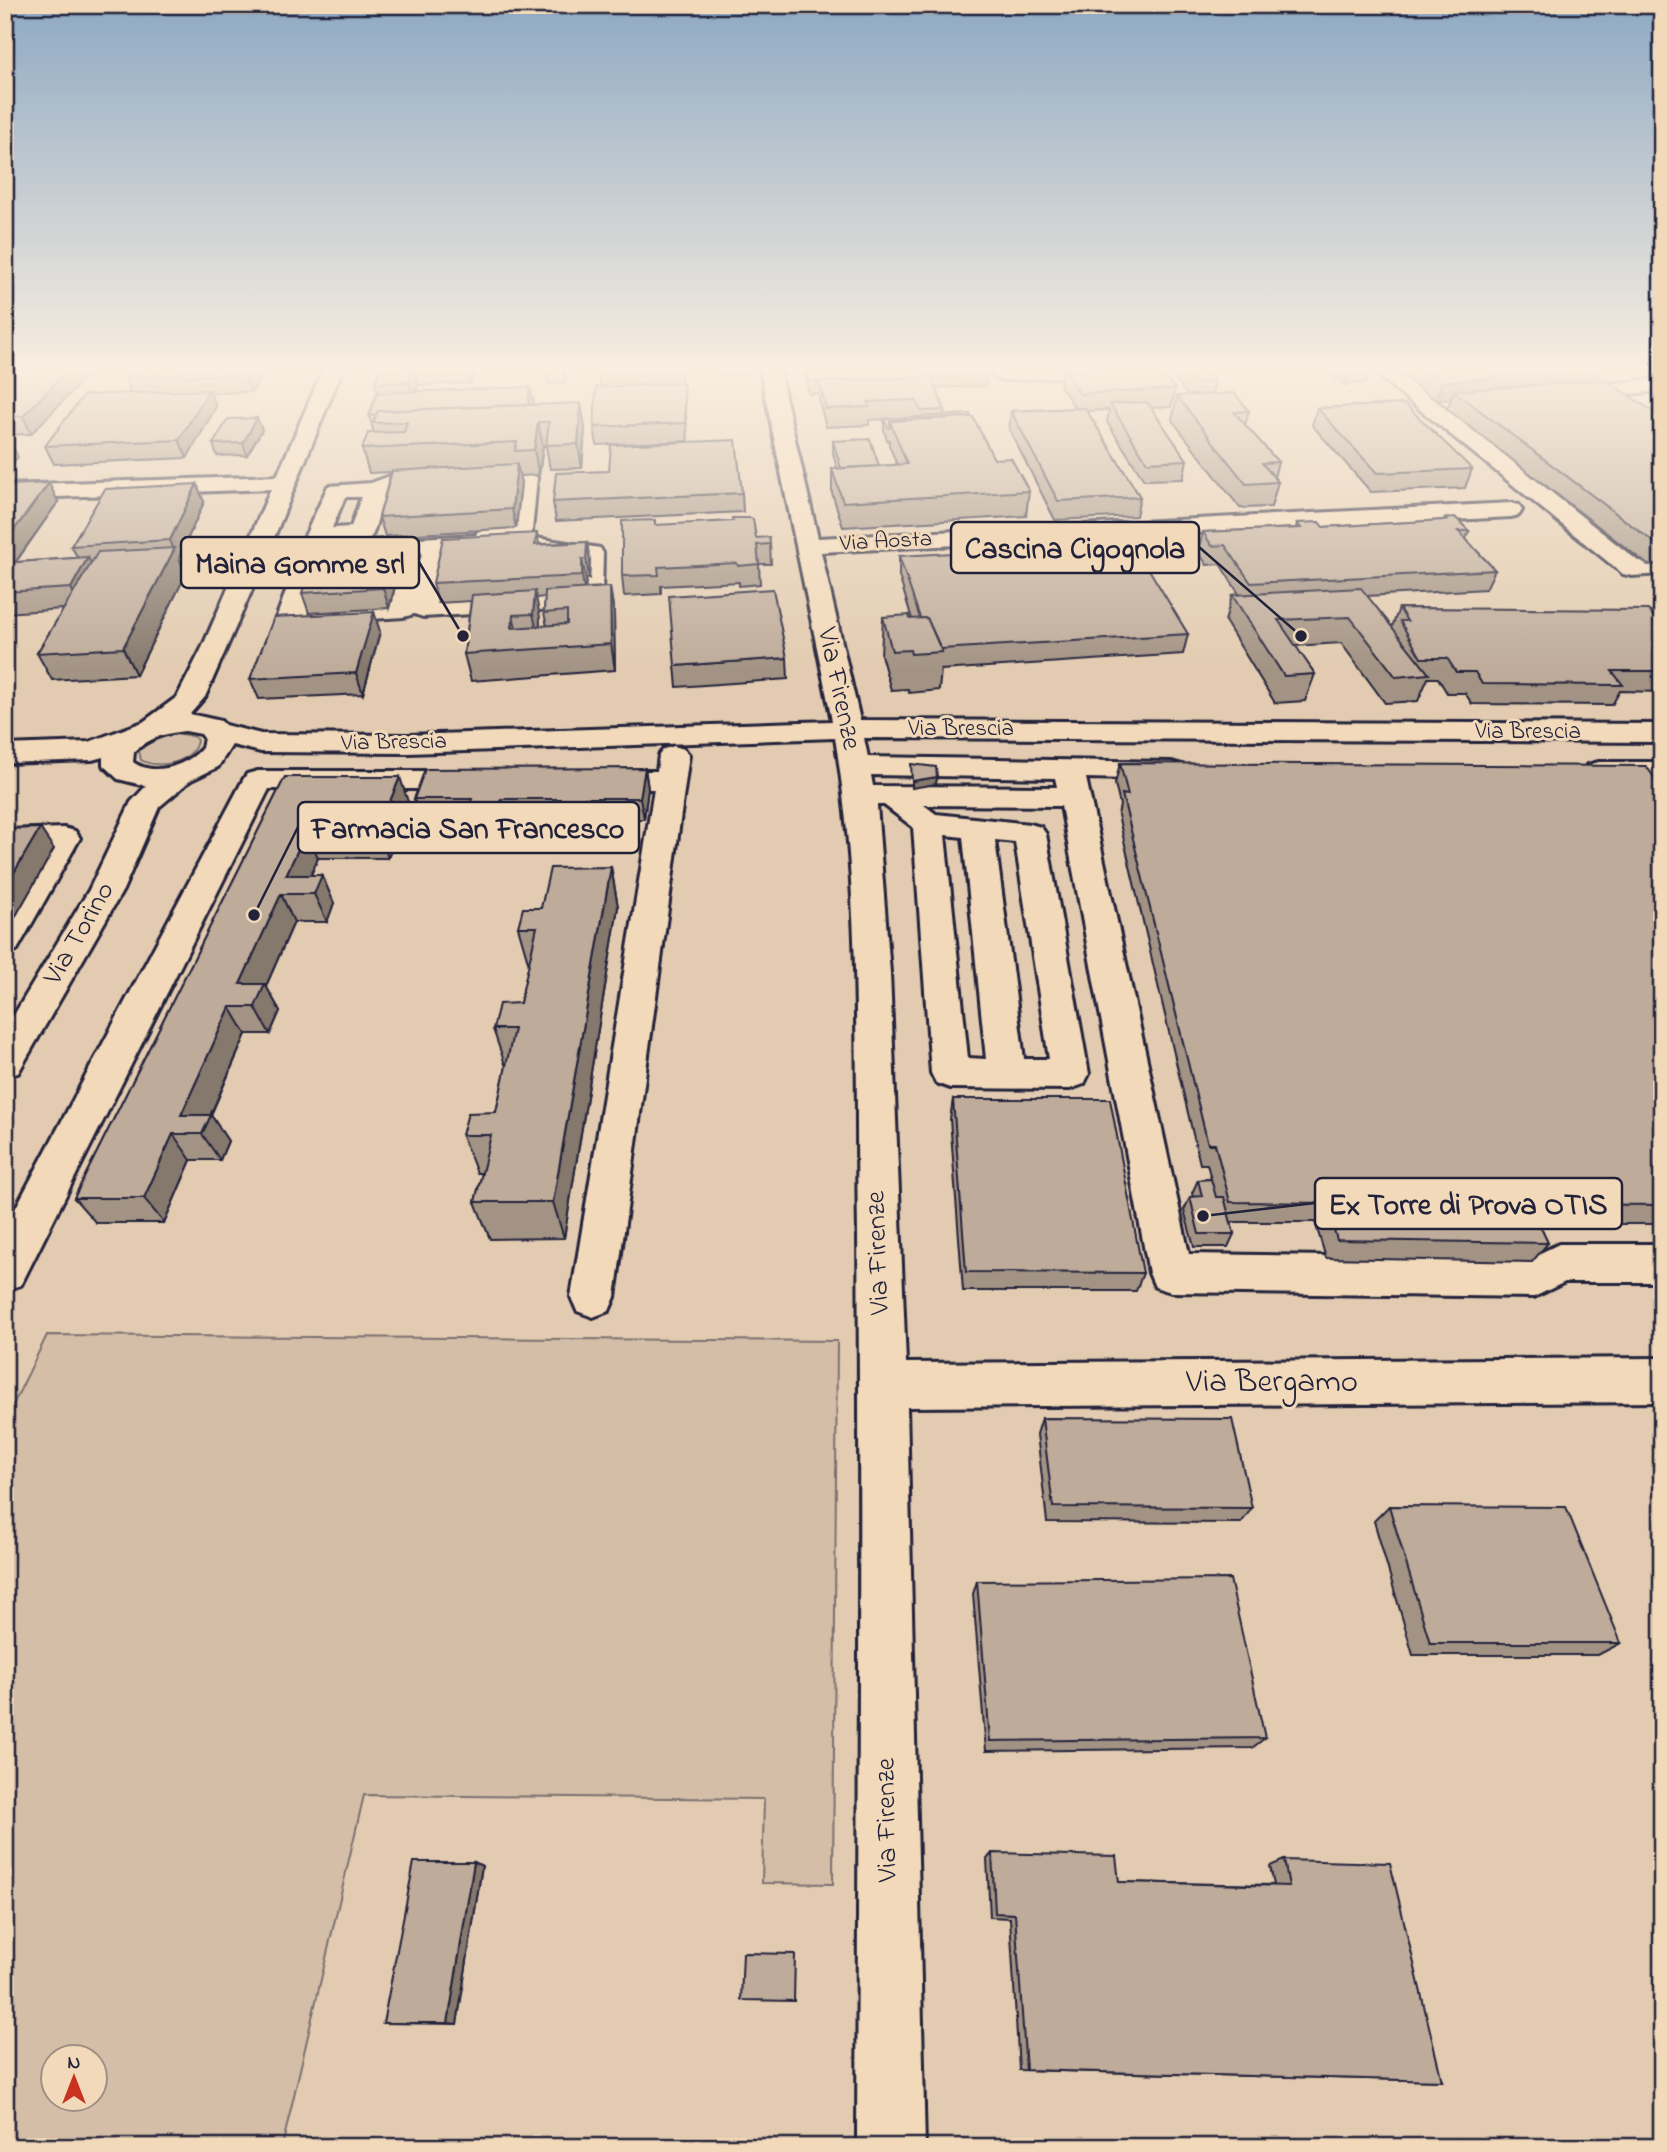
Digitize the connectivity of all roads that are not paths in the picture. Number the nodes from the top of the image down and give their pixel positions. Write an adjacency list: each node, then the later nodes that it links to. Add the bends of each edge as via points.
1 (290, 470): 4 (street)
2 (791, 470): 12 (street, Via Firenze)
3 (1510, 470): 15 (street, via 1632,569)
4 (285, 482): 6 (street); 9 (street)
5 (375, 490): 8 (street, via 336,491); 10 (street); 10 (street, via 390,484 526,478 520,532 368,540)
6 (5, 492)
7 (1511, 510): 12 (street, Via Aosta)
8 (323, 520): 9 (street); 10 (street, via 317,536)
9 (268, 521): 13 (street)
10 (361, 534)
11 (436, 544): 11 (street, via 509,541 591,553 589,599 422,609); 14 (street)
12 (807, 546): 17 (street, Via Firenze)
13 (254, 553): 14 (street); 16 (street, via 215,649)
14 (299, 556): 14 (street, via 414,554 404,609 290,616)
15 (1662, 567)
16 (203, 719): 18 (street); 21 (street, Via Brescia); 25 (street, via 219,743)
17 (848, 729): 19 (street, Via Brescia); 20 (street, Via Brescia); 35 (street, Via Firenze)
18 (144, 732): 23 (street); 33 (street, Via Torino, via 118,754)
19 (1662, 733)
20 (677, 734): 22 (street, Via Brescia, via 408,744); 32 (street)
21 (261, 743): 22 (street, Via Brescia); 25 (street, Via Brescia)
22 (304, 743): 29 (street)
23 (92, 751): 24 (street); 33 (street)
24 (5, 754)
25 (193, 767): 33 (street, Via Torino)
26 (1193, 771): 34 (street)
27 (1565, 771): 28 (street)
28 (1662, 772)
29 (288, 780): 30 (street); 43 (street, via 258,780)
30 (506, 780)
31 (561, 780): 32 (street)
32 (670, 780): 44 (street)
33 (132, 781): 40 (street, Via Torino, via 106,890)
34 (1071, 784): 35 (street); 35 (street, via 917,765); 42 (street, via 1171,1273 1534,1278 1559,1263)
35 (869, 786): 36 (street); 46 (street, Via Firenze)
36 (928, 822): 37 (street); 41 (street, via 950,1073)
37 (978, 828): 41 (street); 41 (street, via 1030,834 1070,1074)
38 (5, 839): 39 (street, via 64,838)
39 (5, 941)
40 (5, 1063)
41 (1007, 1073)
42 (1662, 1263)
43 (5, 1271)
44 (593, 1297)
45 (1662, 1380): 46 (street, Via Bergamo)
46 (883, 1385): 47 (street, Via Firenze)
47 (891, 2147)

